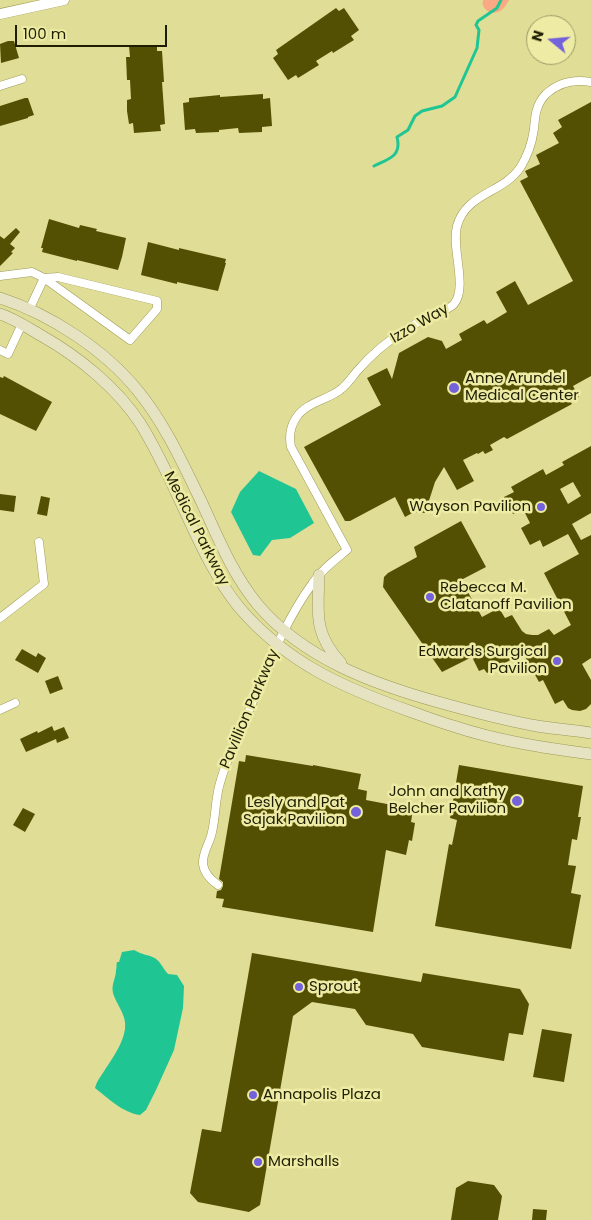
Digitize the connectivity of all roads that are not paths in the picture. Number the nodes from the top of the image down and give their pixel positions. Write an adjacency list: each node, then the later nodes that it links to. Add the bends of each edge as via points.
1 (64, 0): 2 (street)
2 (0, 14)
3 (22, 79): 5 (street)
4 (591, 82): 14 (street, Izzo Way, via 579,80 560,84 544,96 534,116 530,147 519,170 469,205 460,218 455,238 460,277 454,305 384,344 340,390 303,410 296,418 289,438 291,447)
5 (0, 86)
6 (0, 276): 7 (street, via 32,272)
7 (44, 278): 7 (street, via 58,277 157,301 157,309 130,340); 9 (street)
8 (0, 298): 9 (main road, Medical Parkway)
9 (29, 310): 17 (main road, Medical Parkway, via 103,356 138,391 160,421 181,460 238,579 258,606)
10 (0, 314): 11 (main road, Medical Parkway)
11 (22, 324): 12 (street, via 8,354); 18 (main road, Medical Parkway, via 64,349 126,404 157,452 220,581 257,627)
12 (0, 350)
13 (39, 542): 16 (street, via 44,584)
14 (348, 550): 15 (street, Pavillion Parkway)
15 (319, 575): 17 (street, Pavillion Parkway); 19 (main road, via 320,628 328,647)
16 (0, 618)
17 (284, 631): 18 (street, Pavillion Parkway); 19 (main road, Medical Parkway, via 320,656)
18 (277, 645): 23 (main road, Medical Parkway, via 304,664 357,692 454,727); 24 (street, Pavillion Parkway, via 220,782 203,866)
19 (348, 670): 22 (main road, Medical Parkway, via 455,707)
20 (15, 703): 21 (street)
21 (0, 710)
22 (591, 733)
23 (591, 754)
24 (218, 885)

